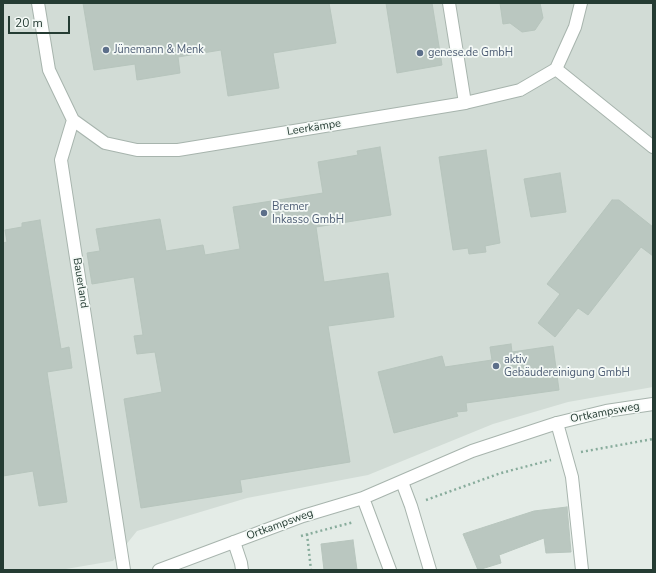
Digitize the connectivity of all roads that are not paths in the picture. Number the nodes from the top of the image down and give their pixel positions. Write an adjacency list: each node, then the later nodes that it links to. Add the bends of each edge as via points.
1 (38, 3): 6 (street, via 49,70)
2 (449, 3): 5 (street)
3 (581, 3): 4 (street, via 575,26)
4 (556, 69): 5 (street, Leerkämpe, via 520,90); 7 (street)
5 (465, 103): 6 (street, Leerkämpe, via 178,150 137,150 105,143)
6 (73, 120): 13 (street, Bauerland, via 62,160)
7 (653, 147)
8 (653, 404): 9 (street, Ortkampsweg, via 606,410)
9 (557, 423): 10 (street, Ortkampsweg, via 472,451); 18 (street, Ortkampsweg, via 572,477)
10 (402, 482): 11 (street, Ortkampsweg); 17 (street)
11 (363, 498): 12 (street, Ortkampsweg, via 303,516); 16 (street)
12 (234, 542): 14 (street, Ortkampsweg); 15 (street)
13 (124, 570)
14 (159, 570)
15 (242, 570)
16 (390, 570)
17 (430, 570)
18 (582, 570)

